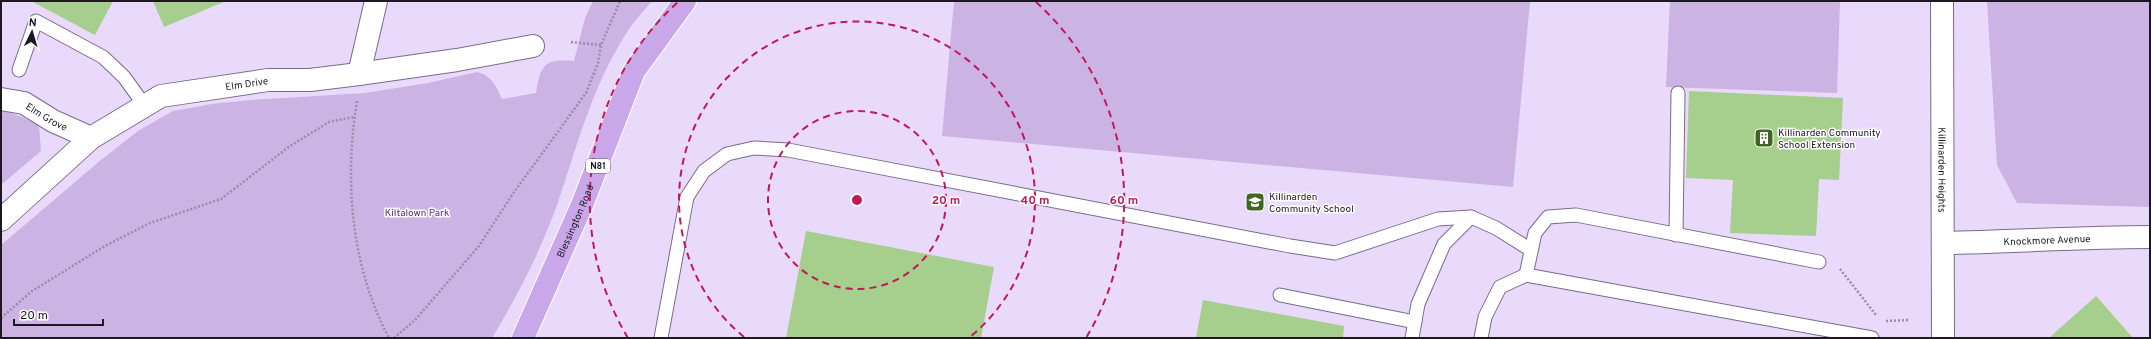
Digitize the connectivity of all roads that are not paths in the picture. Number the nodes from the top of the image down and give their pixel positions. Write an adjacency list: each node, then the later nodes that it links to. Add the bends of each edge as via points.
1 (376, 1): 6 (street)
2 (685, 1): 21 (main road, Blessington Road / N81, via 634,71 582,205)
3 (1942, 1): 15 (street, Killinarden Heights)
4 (533, 46): 6 (street, Elm Drive)
5 (19, 70): 9 (lane, via 36,21 103,57 124,77)
6 (359, 74): 9 (street, Elm Drive, via 310,80 268,80 161,96)
7 (1678, 93): 13 (lane)
8 (1, 99): 10 (street, Elm Grove, via 24,103 53,121)
9 (145, 106): 10 (street, Elm Drive)
10 (91, 138): 12 (street, Elm Drive)
11 (1471, 218): 16 (lane, via 1496,228); 20 (lane, via 1444,244 1418,304); 22 (lane, via 1438,219 1335,253 788,150 754,148 728,154 704,171 687,197)
12 (1, 220)
13 (1676, 235): 16 (lane, via 1576,215 1548,217 1535,232); 17 (lane)
14 (2150, 237): 15 (street, Knockmore Avenue)
15 (1943, 243): 26 (street, Killinarden Heights)
16 (1531, 250): 18 (lane)
17 (1819, 262)
18 (1526, 275): 24 (lane, via 1500,287 1485,317); 25 (lane)
19 (1280, 295): 20 (lane)
20 (1415, 322): 23 (lane)
21 (523, 338)
22 (661, 338)
23 (1412, 338)
24 (1482, 338)
25 (1872, 338)
26 (1943, 338)

